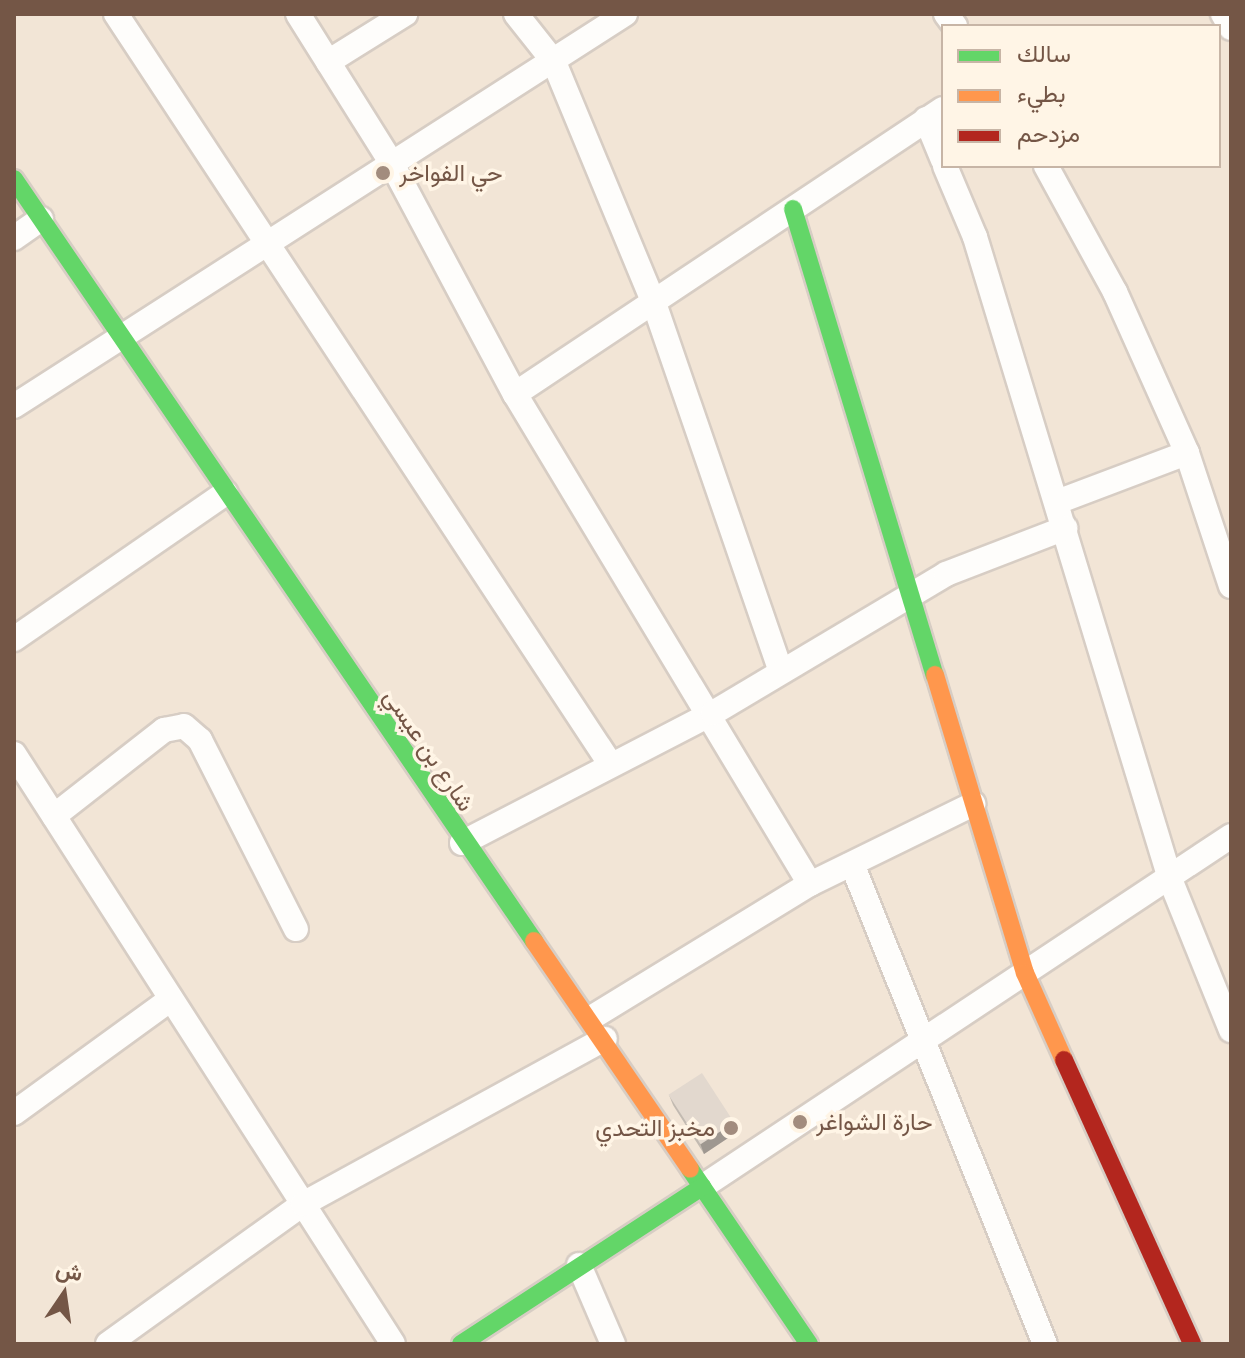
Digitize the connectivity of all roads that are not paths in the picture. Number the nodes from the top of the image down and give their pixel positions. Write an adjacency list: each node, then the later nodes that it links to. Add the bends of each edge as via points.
1 (116, 14): 19 (street)
2 (298, 14): 8 (street)
3 (405, 14): 8 (street)
4 (516, 14): 9 (street)
5 (625, 14): 9 (street)
6 (1223, 14): 7 (street)
7 (1231, 28)
8 (328, 62): 12 (street)
9 (554, 62): 12 (street); 20 (street)
10 (935, 114): 11 (street); 16 (street)
11 (941, 148)
12 (392, 164): 19 (street); 22 (street)
13 (946, 168): 26 (street)
14 (1047, 168): 24 (street, via 1115,292)
15 (14, 179): 17 (street, شارع بن عيسي)
16 (793, 209): 20 (street); 29 (street)
17 (41, 219): 18 (street); 21 (street, شارع بن عيسي)
18 (14, 238)
19 (267, 243): 21 (street); 34 (street)
20 (654, 303): 22 (street); 31 (street)
21 (120, 336): 23 (street); 25 (street, شارع بن عيسي)
22 (515, 394): 32 (street)
23 (14, 406)
24 (1187, 453): 26 (street); 28 (street)
25 (226, 493): 30 (street); 38 (street, شارع بن عيسي)
26 (1057, 502): 27 (street)
27 (1065, 528): 29 (street, via 966,564); 40 (street)
28 (1231, 586)
29 (906, 596): 31 (street); 35 (street)
30 (14, 639)
31 (781, 671): 32 (street)
32 (713, 713): 34 (street); 41 (street)
33 (14, 754): 36 (street)
34 (609, 762): 38 (street)
35 (973, 804): 39 (street); 43 (street)
36 (54, 816): 42 (street, via 164,730 184,726 200,740); 44 (street)
37 (1231, 836): 40 (street)
38 (462, 843): 45 (street, شارع بن عيسي)
39 (852, 864): 41 (street); 48 (street)
40 (1170, 879): 43 (street); 46 (street)
41 (810, 884): 45 (street)
42 (296, 929)
43 (1025, 973): 48 (street); 59 (street)
44 (171, 999): 49 (street); 51 (street)
45 (591, 1018): 47 (street, شارع بن عيسي)
46 (1231, 1030)
47 (605, 1039): 50 (street, شارع بن عيسي); 51 (street)
48 (922, 1041): 50 (street); 58 (street)
49 (14, 1113)
50 (702, 1187): 52 (street); 57 (street, شارع بن عيسي)
51 (303, 1204): 53 (street); 54 (street)
52 (579, 1265): 55 (street); 56 (street)
53 (108, 1344)
54 (393, 1344)
55 (461, 1344)
56 (613, 1344)
57 (809, 1344)
58 (1045, 1344)
59 (1192, 1344)

